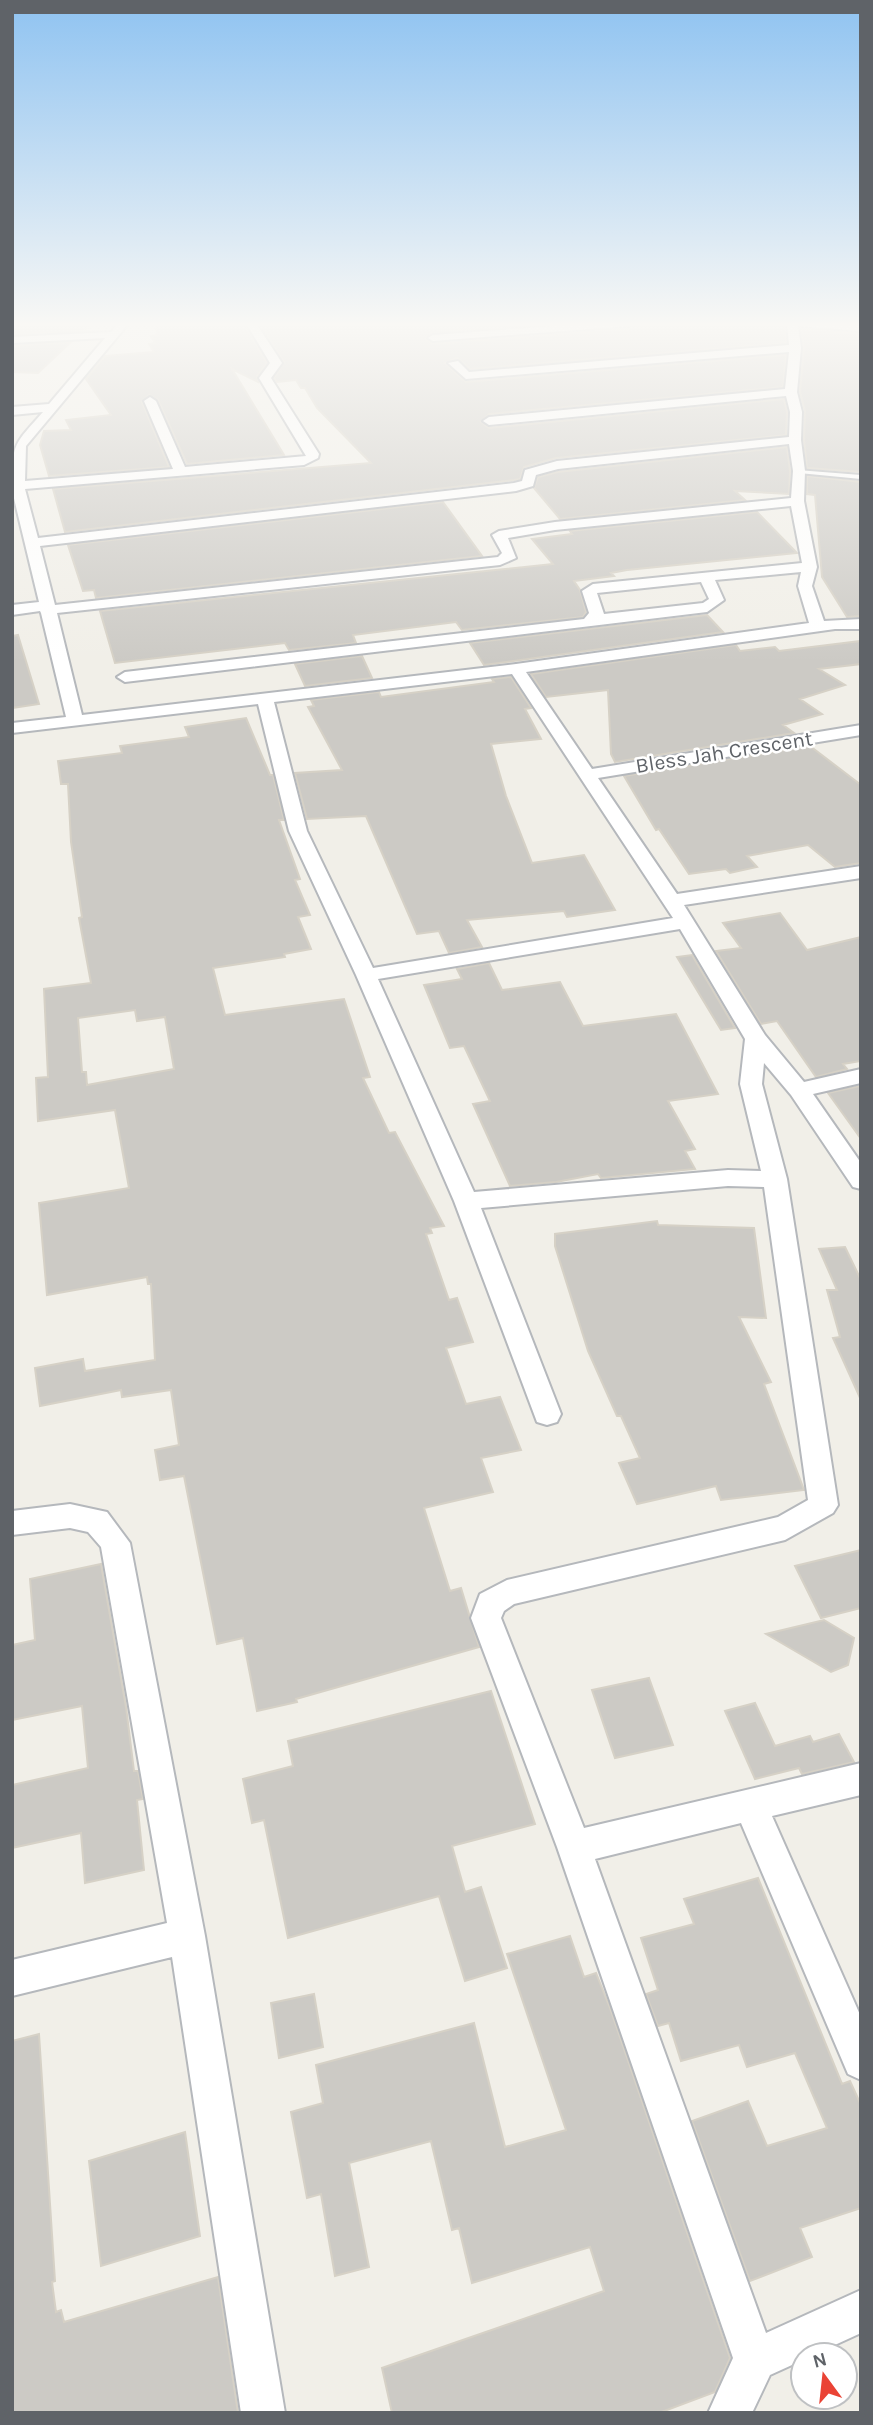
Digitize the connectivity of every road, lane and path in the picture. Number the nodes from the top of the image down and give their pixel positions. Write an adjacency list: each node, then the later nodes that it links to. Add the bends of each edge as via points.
1 (165, 436): 6 (street)
2 (302, 436): 6 (street, via 313,454 304,461)
3 (795, 436): 4 (street)
4 (795, 440): 7 (street); 11 (street, via 557,465 530,473 528,483 516,487)
5 (16, 447): 9 (street)
6 (180, 470): 9 (street)
7 (799, 471): 8 (lane); 10 (street)
8 (861, 477)
9 (18, 486): 11 (street)
10 (797, 501): 12 (street); 14 (street, via 499,535 509,553 509,558 500,561)
11 (31, 543): 14 (street)
12 (810, 567): 13 (street); 18 (street, via 805,586)
13 (706, 576): 16 (street, via 598,587 589,591); 16 (street, via 717,600 708,607)
14 (47, 608): 15 (street); 23 (street)
15 (12, 610)
16 (595, 620): 19 (street)
17 (861, 624): 18 (street)
18 (818, 626): 20 (street)
19 (443, 659): 20 (street); 21 (street); 22 (street)
20 (516, 669): 26 (street)
21 (125, 677)
22 (265, 698): 23 (street); 30 (street, via 298,831)
23 (75, 719): 24 (street)
24 (12, 728)
25 (861, 730): 26 (street, Bless Jah Crescent)
26 (586, 775): 28 (street)
27 (861, 872): 28 (street)
28 (670, 901): 29 (street)
29 (686, 922): 30 (street); 31 (street)
30 (366, 975): 36 (street)
31 (756, 1039): 33 (street); 34 (street, via 751,1084)
32 (861, 1076): 33 (street)
33 (799, 1090): 35 (street)
34 (775, 1180): 36 (street, via 728,1178); 41 (street, via 823,1505 785,1528 507,1593 491,1603 486,1618)
35 (861, 1181)
36 (466, 1201): 37 (street)
37 (547, 1414)
38 (12, 1523): 42 (street, via 70,1516 97,1521 115,1544)
39 (861, 1779): 40 (street)
40 (750, 1804): 41 (street); 44 (street)
41 (574, 1847): 46 (street)
42 (187, 1936): 43 (street); 47 (street)
43 (12, 1978)
44 (861, 2062)
45 (861, 2311): 46 (street)
46 (755, 2360): 48 (street)
47 (263, 2413)
48 (729, 2413)

